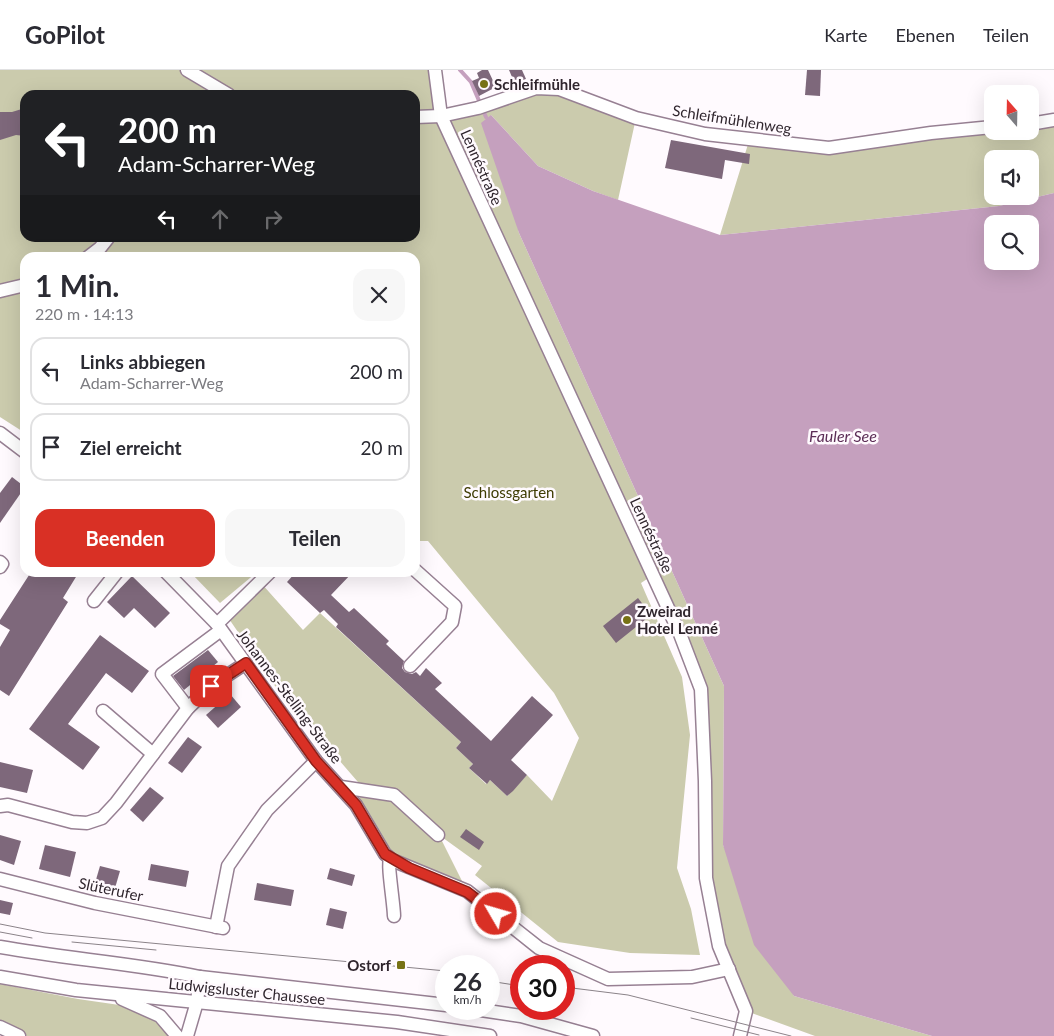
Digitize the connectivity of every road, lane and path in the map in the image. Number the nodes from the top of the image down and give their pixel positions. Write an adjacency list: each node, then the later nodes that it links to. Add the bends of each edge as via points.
1 (187, 70): 3 (street)
2 (436, 70): 4 (street, Lennéstraße)
3 (221, 90)
4 (441, 116): 5 (street, Schleifmühlenweg); 8 (street, Schleifmühlenweg, via 478,108 536,88 559,89 636,118 705,134 829,148); 36 (street, Lennéstraße, via 680,634 700,689 706,878 719,946)
5 (420, 117)
6 (1054, 120): 7 (street)
7 (1039, 122)
8 (984, 128)
9 (105, 242): 10 (street)
10 (95, 252)
11 (20, 286): 12 (street)
12 (0, 292)
13 (0, 433): 14 (street)
14 (20, 448)
15 (0, 562): 16 (street)
16 (0, 567)
17 (420, 574): 24 (street, via 455,606 452,622)
18 (113, 577): 21 (street)
19 (171, 577): 22 (street, Johannes-Stelling-Straße)
20 (265, 577): 22 (street)
21 (94, 601)
22 (219, 627): 23 (street, Johannes-Stelling-Straße); 25 (street, via 162,674)
23 (246, 663): 25 (street, via 211,686); 28 (street, Johannes-Stelling-Straße)
24 (410, 666)
25 (188, 708): 27 (street)
26 (103, 711): 27 (street)
27 (153, 754): 30 (street, via 116,804 102,818 94,821 72,822 8,805)
28 (316, 761): 29 (street, Johannes-Stelling-Straße); 33 (street, Slüterufer, via 267,810 228,866 219,928 95,903)
29 (341, 786): 31 (street, via 394,795); 32 (street, Johannes-Stelling-Straße)
30 (0, 806)
31 (438, 835)
32 (390, 859): 34 (street); 36 (street, via 467,892 539,948 608,979 692,977)
33 (0, 879)
34 (394, 916)
35 (0, 947): 38 (street, Ludwigsluster Chaussee)
36 (729, 969): 49 (street, Lennéstraße, via 746,1011)
37 (0, 977): 39 (street, Ludwigsluster Chaussee)
38 (200, 977): 40 (street); 41 (street, Ludwigsluster Chaussee)
39 (108, 993): 40 (street, Ludwigsluster Chaussee); 45 (street, via 160,1016)
40 (196, 1002): 46 (street); 47 (street, Ludwigsluster Chaussee, via 397,1022)
41 (435, 1003)
42 (500, 1013): 48 (street)
43 (0, 1027): 44 (street)
44 (19, 1036)
45 (177, 1036)
46 (187, 1036)
47 (490, 1036)
48 (593, 1036)
49 (740, 1036)

